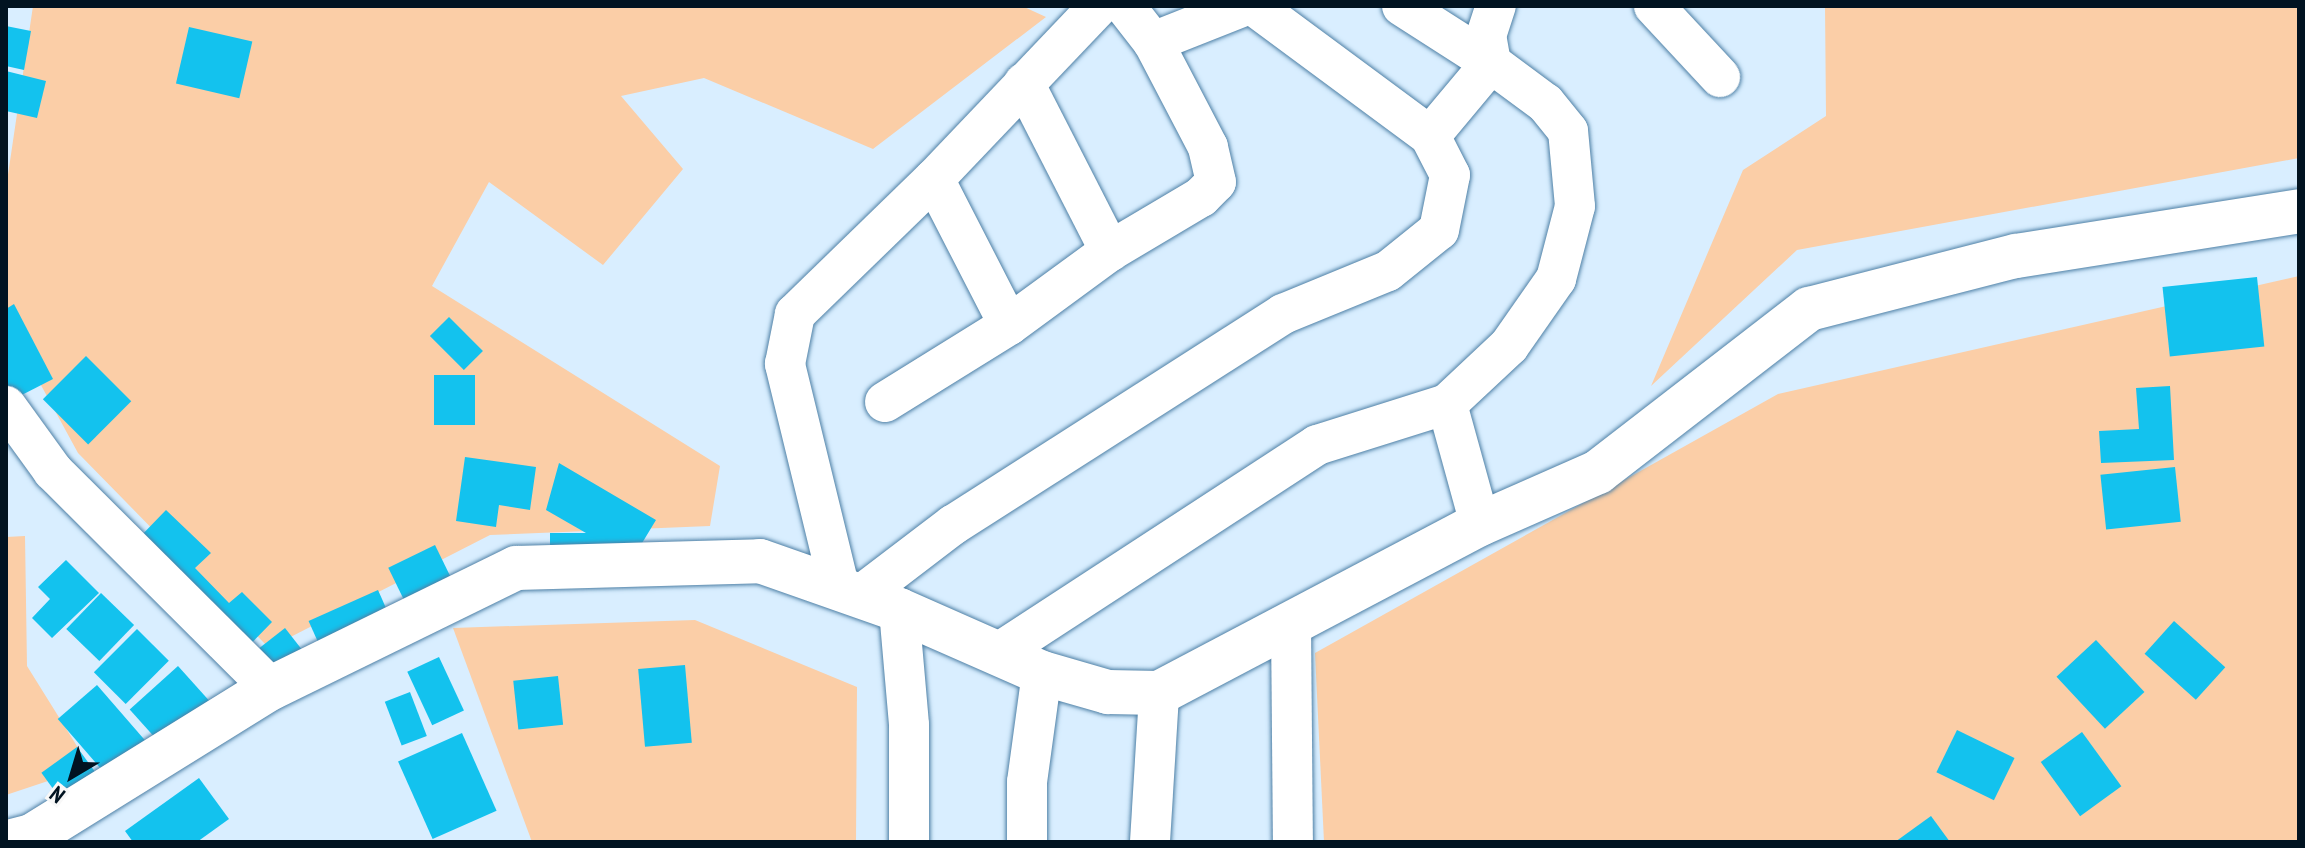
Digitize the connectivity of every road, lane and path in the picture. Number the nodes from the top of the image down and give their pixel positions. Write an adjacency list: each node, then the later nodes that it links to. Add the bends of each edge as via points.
1 (1099, 6): 11 (street)
2 (1125, 6): 8 (street)
3 (1244, 6): 8 (street)
4 (1254, 6): 12 (street)
5 (1402, 6): 9 (street)
6 (1496, 6): 9 (street, via 1486,36)
7 (1654, 6): 10 (street)
8 (1153, 42): 15 (street, via 1208,147 1216,182 1201,197)
9 (1491, 63): 12 (street); 18 (street, via 1545,103 1568,131 1575,206 1556,279 1509,346)
10 (1720, 77)
11 (1024, 83): 13 (street); 15 (street)
12 (1430, 136): 21 (street, via 1450,175 1439,230 1388,271 1283,314 953,525)
13 (934, 179): 16 (street); 21 (street, via 795,314 785,364)
14 (2299, 211): 20 (street, via 2232,226 2016,256 1809,309 1598,472)
15 (1110, 251): 16 (street)
16 (1009, 325): 17 (street)
17 (885, 402)
18 (1447, 404): 20 (street); 23 (street, via 1317,445)
19 (6, 406): 25 (street, via 53,471)
20 (1480, 524): 22 (street)
21 (867, 598): 23 (street); 25 (street, via 760,561 516,568); 28 (street, via 909,725)
22 (1291, 623): 26 (street); 31 (street)
23 (1001, 651): 24 (street)
24 (1042, 673): 26 (street, via 1108,692); 29 (street, via 1027,782)
25 (271, 688): 27 (street, via 32,836)
26 (1159, 693): 30 (street)
27 (8, 842)
28 (909, 842)
29 (1027, 842)
30 (1150, 842)
31 (1293, 842)

